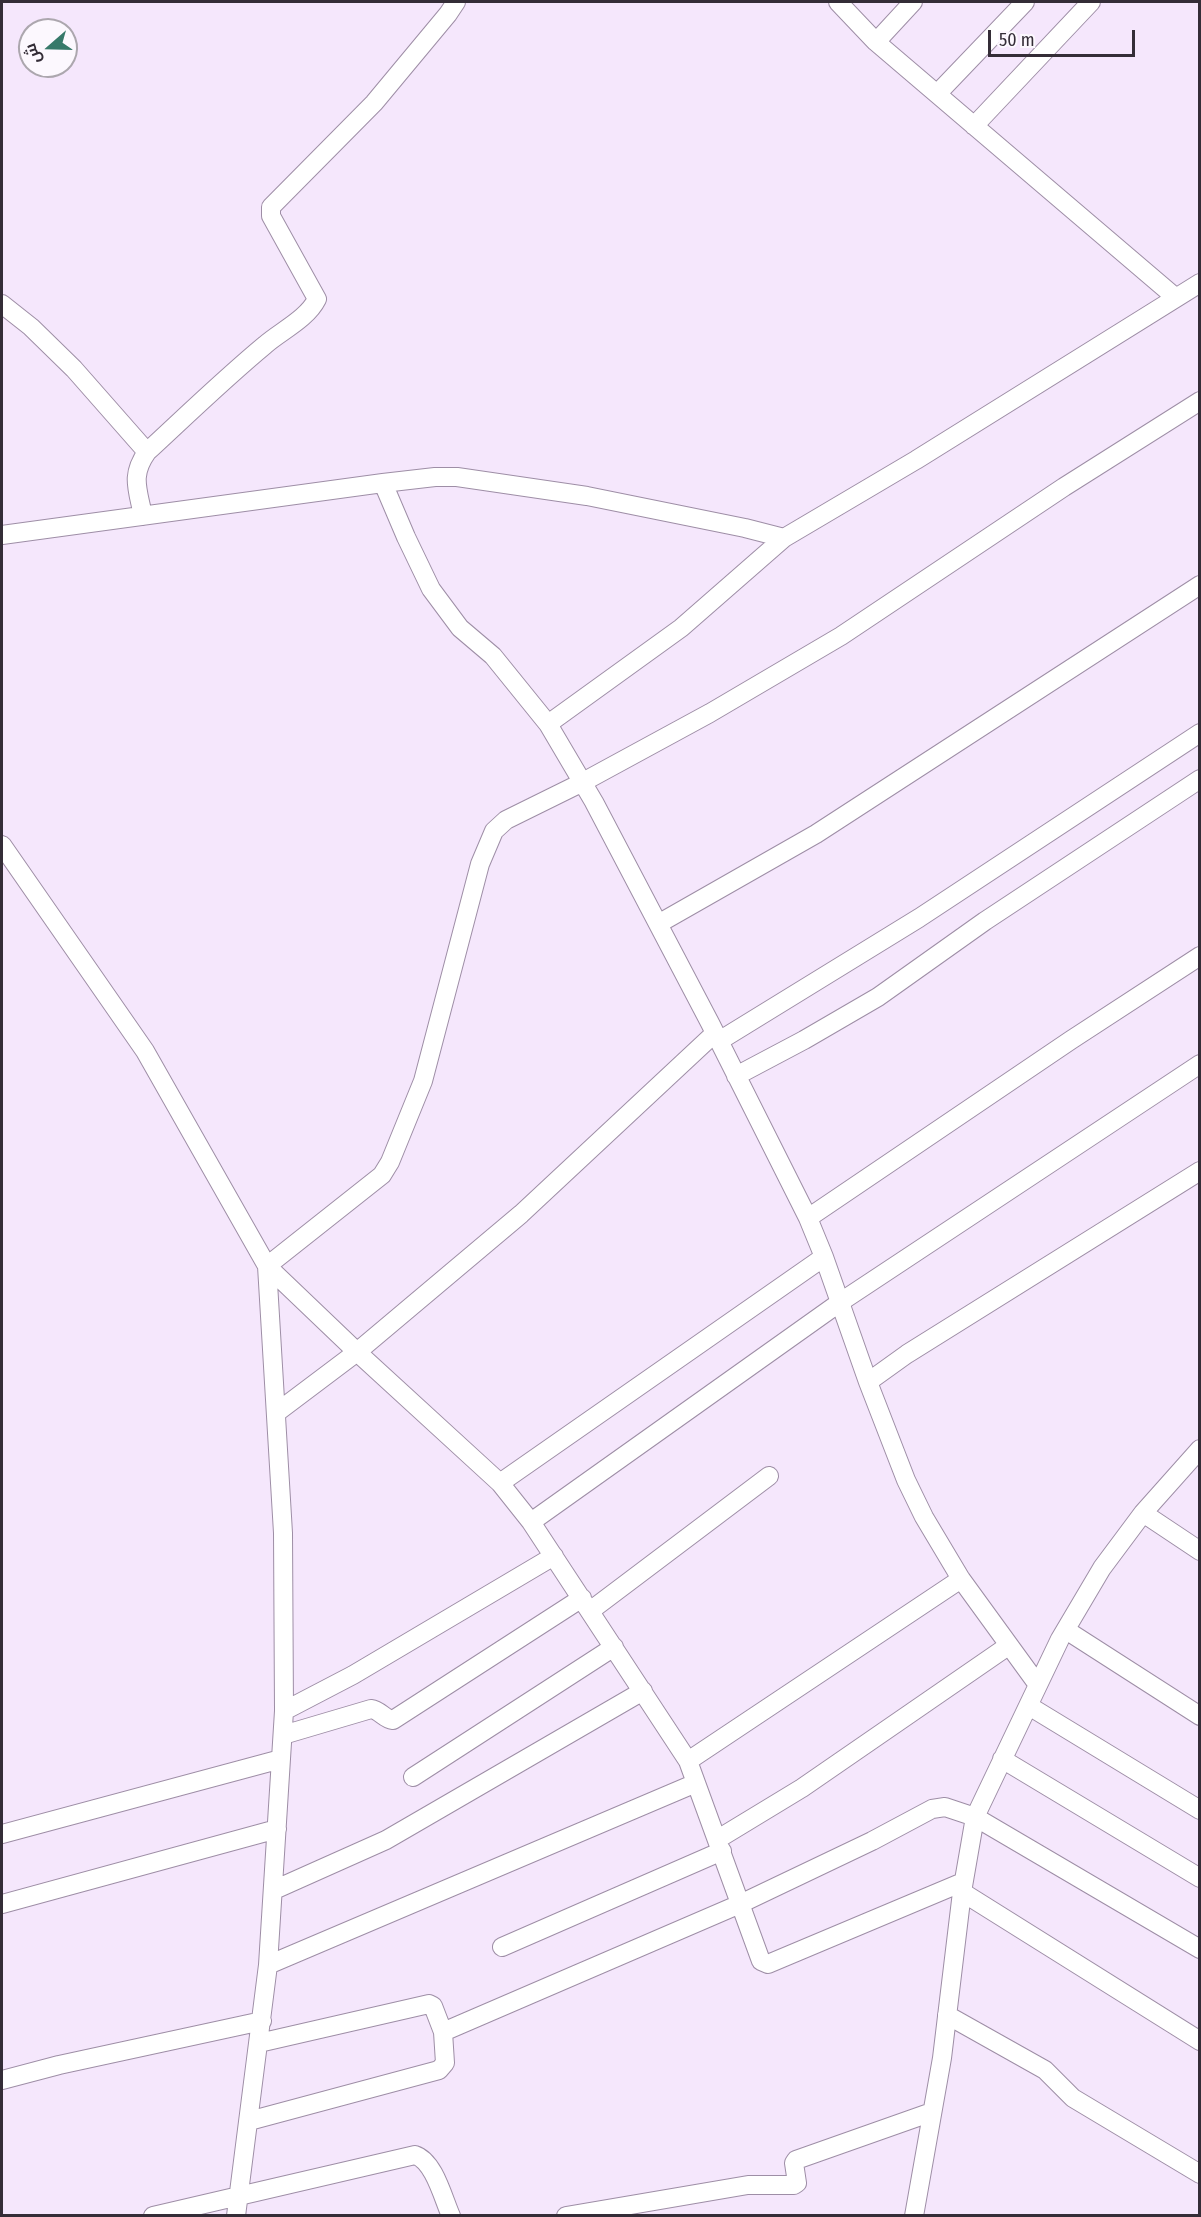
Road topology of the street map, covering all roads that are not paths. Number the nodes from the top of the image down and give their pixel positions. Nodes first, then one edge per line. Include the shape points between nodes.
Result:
1 (456, 2) edge
2 (838, 2) edge
3 (913, 2) edge
4 (1025, 2) edge
5 (1091, 2) edge
6 (876, 42) junction
7 (937, 94) junction
8 (974, 126) junction
9 (1200, 283) edge
10 (1174, 297) junction
11 (2, 304) edge
12 (1200, 401) edge
13 (147, 452) junction
14 (383, 483) junction
15 (142, 516) junction
16 (2, 535) edge
17 (784, 538) junction
18 (1200, 585) edge
19 (548, 724) junction
20 (1200, 733) edge
21 (1200, 779) edge
22 (583, 782) junction
23 (2, 845) edge
24 (658, 924) junction
25 (1200, 956) edge
26 (717, 1037) junction
27 (1200, 1064) edge
28 (736, 1076) junction
29 (1200, 1171) edge
30 (808, 1218) junction
31 (824, 1257) junction
32 (267, 1266) junction
33 (839, 1303) junction
34 (357, 1352) junction
35 (868, 1382) junction
36 (276, 1413) junction
37 (1200, 1449) edge
38 (769, 1476) dead end
39 (500, 1483) junction
40 (1143, 1513) junction
41 (531, 1522) junction
42 (1200, 1551) edge
43 (554, 1556) junction
44 (962, 1579) junction
45 (586, 1605) junction
46 (1066, 1630) junction
47 (1008, 1646) junction
48 (614, 1647) junction
49 (1038, 1685) junction
50 (643, 1692) junction
51 (1029, 1706) junction
52 (284, 1711) junction
53 (1200, 1716) edge
54 (283, 1735) junction
55 (1002, 1758) junction
56 (281, 1759) junction
57 (688, 1761) junction
58 (413, 1777) dead end
59 (696, 1783) junction
60 (1200, 1810) edge
61 (975, 1817) junction
62 (278, 1828) junction
63 (2, 1834) edge
64 (720, 1845) junction
65 (1200, 1878) edge
66 (962, 1887) junction
67 (274, 1890) junction
68 (2, 1904) edge
69 (740, 1904) junction
70 (502, 1947) dead end
71 (1200, 1949) edge
72 (268, 1965) junction
73 (947, 2015) junction
74 (262, 2021) junction
75 (443, 2032) junction
76 (1200, 2041) edge
77 (259, 2043) junction
78 (2, 2080) edge
79 (932, 2112) junction
80 (249, 2121) junction
81 (1200, 2174) edge
82 (238, 2195) junction
83 (153, 2216) edge
84 (236, 2216) edge
85 (451, 2216) edge
86 (566, 2216) edge
87 (914, 2216) edge

1 - 13 street via 374,103 271,207 271,216 314,291 317,300 312,308 233,372
2 - 6 street
3 - 6 street
4 - 7 street
5 - 8 street
6 - 7 street
7 - 8 street
8 - 10 street
9 - 10 street
10 - 17 street via 926,454
11 - 13 street via 74,369
12 - 22 street via 841,636
13 - 15 street via 136,472
14 - 15 street
14 - 17 street via 457,477 587,496
14 - 19 street via 443,607 460,628 493,656
15 - 16 street
17 - 19 street via 681,628
18 - 24 street via 816,834
19 - 22 street
20 - 26 street via 919,918
21 - 28 street via 878,997
22 - 24 street
22 - 32 street via 506,820 494,831 480,864 423,1081 390,1162 382,1175
23 - 32 street via 145,1051
24 - 26 street
25 - 30 street
26 - 28 street
26 - 34 street via 521,1214
27 - 33 street
28 - 30 street
29 - 35 street
30 - 31 street
31 - 33 street
31 - 39 street
32 - 34 street
32 - 36 street
33 - 35 street
33 - 41 street
34 - 36 street
34 - 39 street
35 - 44 street via 911,1490
36 - 52 street via 283,1533
37 - 40 street
38 - 45 street
39 - 41 street
40 - 42 street
40 - 46 street via 1102,1568
41 - 43 street
43 - 45 street
43 - 52 street via 353,1675
44 - 47 street
44 - 57 street
45 - 48 street
45 - 54 street via 393,1720 371,1709
46 - 49 street
46 - 53 street
47 - 49 street
47 - 64 street
48 - 50 street
48 - 58 street
49 - 51 street
50 - 57 street
50 - 67 street via 386,1840
51 - 55 street
51 - 60 street
52 - 54 street
54 - 56 street
55 - 61 street
55 - 65 street
56 - 62 street
56 - 63 street
57 - 59 street
59 - 64 street
59 - 72 street
61 - 66 street
61 - 69 street via 945,1807 932,1809
61 - 71 street
62 - 67 street
62 - 68 street
64 - 69 street
64 - 70 street
66 - 69 street via 768,1965 758,1957
66 - 73 street
66 - 76 street
67 - 72 street
69 - 75 street
72 - 74 street
73 - 79 street
73 - 81 street via 1045,2070 1073,2098
74 - 77 street
74 - 78 street
75 - 77 street via 429,2004
75 - 80 street via 445,2063 439,2070
77 - 80 street
79 - 86 street via 796,2160 794,2185 748,2185
79 - 87 street
80 - 82 street
82 - 83 street
82 - 84 street
82 - 85 street via 415,2155 431,2168

